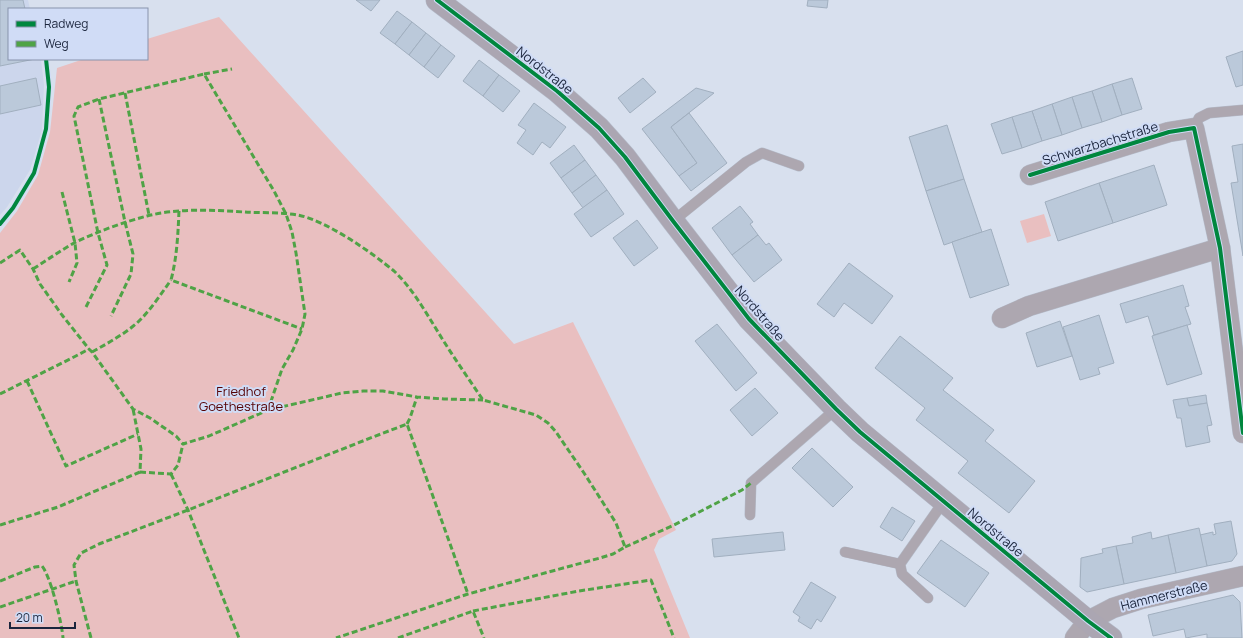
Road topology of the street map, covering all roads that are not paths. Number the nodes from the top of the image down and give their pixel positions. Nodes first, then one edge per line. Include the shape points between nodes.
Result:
1 (437, 0) edge
2 (1243, 110) edge
3 (1194, 128) junction
4 (799, 166) dead end
5 (1030, 175) dead end
6 (673, 221) junction
7 (1220, 248) junction
8 (1002, 318) dead end
9 (836, 409) junction
10 (1242, 424) edge
11 (944, 501) junction
12 (750, 515) dead end
13 (845, 552) dead end
14 (900, 564) junction
15 (1243, 576) edge
16 (928, 598) dead end
17 (1088, 621) junction
18 (1075, 638) edge
19 (1111, 638) edge

1 - 6 main road, Nordstraße via 557,91 599,128 626,157
2 - 3 lane via 1209,113 1199,118
3 - 5 street, Schwarzbachstraße via 1169,132
3 - 7 street
4 - 6 lane via 762,153 746,162
6 - 9 main road, Nordstraße via 749,319
7 - 8 street via 1029,306
7 - 10 street
9 - 11 main road, Nordstraße
9 - 12 lane via 751,483
11 - 14 lane
11 - 17 main road, Nordstraße
13 - 14 lane
14 - 16 lane via 902,574
15 - 17 street, Hammerstraße via 1141,599 1113,608
17 - 18 street
17 - 19 main road

